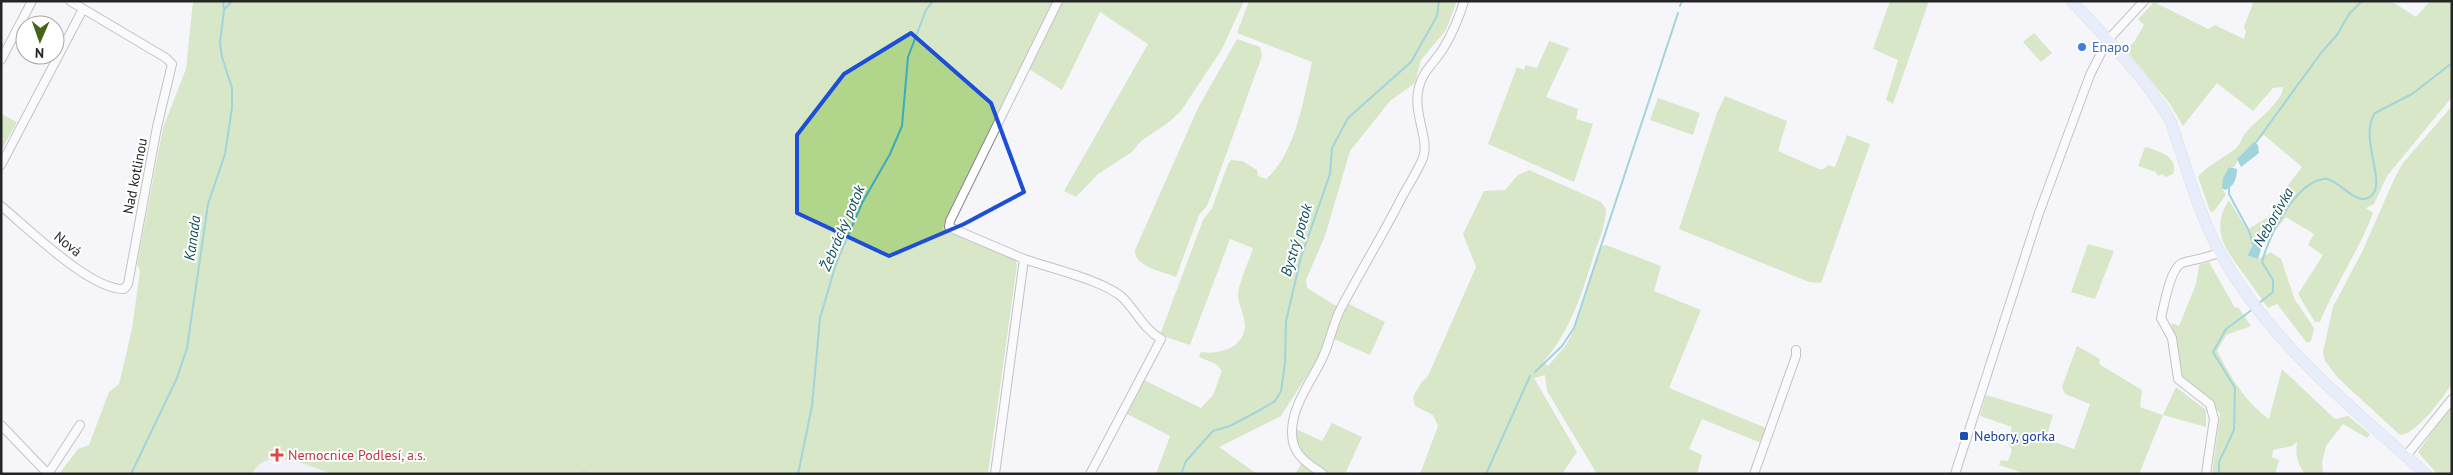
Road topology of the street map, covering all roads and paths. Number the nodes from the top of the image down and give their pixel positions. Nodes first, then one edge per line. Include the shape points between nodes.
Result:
1 (32, 1) edge
2 (70, 1) edge
3 (1058, 1) edge
4 (1464, 1) edge
5 (2072, 1) edge
6 (2144, 1) edge
7 (83, 9) junction
8 (2107, 41) junction
9 (1, 60) edge
10 (1, 165) edge
11 (1, 206) edge
12 (2220, 252) junction
13 (1024, 260) junction
14 (124, 289) joint
15 (1796, 350) dead end
16 (2452, 399) edge
17 (1, 425) edge
18 (80, 425) dead end
19 (2406, 456) junction
20 (48, 474) edge
21 (994, 474) edge
22 (1090, 474) edge
23 (1323, 474) edge
24 (1754, 474) edge
25 (1955, 474) edge
26 (2206, 474) edge
27 (2426, 474) edge

1 - 9 street
2 - 7 street
3 - 13 street via 949,227
4 - 23 street via 1453,31 1442,51 1424,72 1419,86 1416,108 1424,140 1423,156 1340,309 1330,342 1306,386 1294,422 1295,449
5 - 8 main road
6 - 8 street
7 - 10 street
7 - 14 street, Nad kotlinou via 166,58 173,69 157,127 128,284
8 - 12 main road via 2150,90 2171,122 2201,211
8 - 25 street via 2090,75 2039,213
11 - 14 street, Nová via 95,281
12 - 19 main road via 2269,322 2324,382
12 - 26 street via 2182,263 2174,270 2161,318 2172,338 2178,379 2210,404 2214,419
13 - 21 street
13 - 22 street via 1104,286 1124,299 1146,328 1161,339
15 - 24 street
16 - 19 street
17 - 20 street
18 - 20 street
19 - 27 main road

